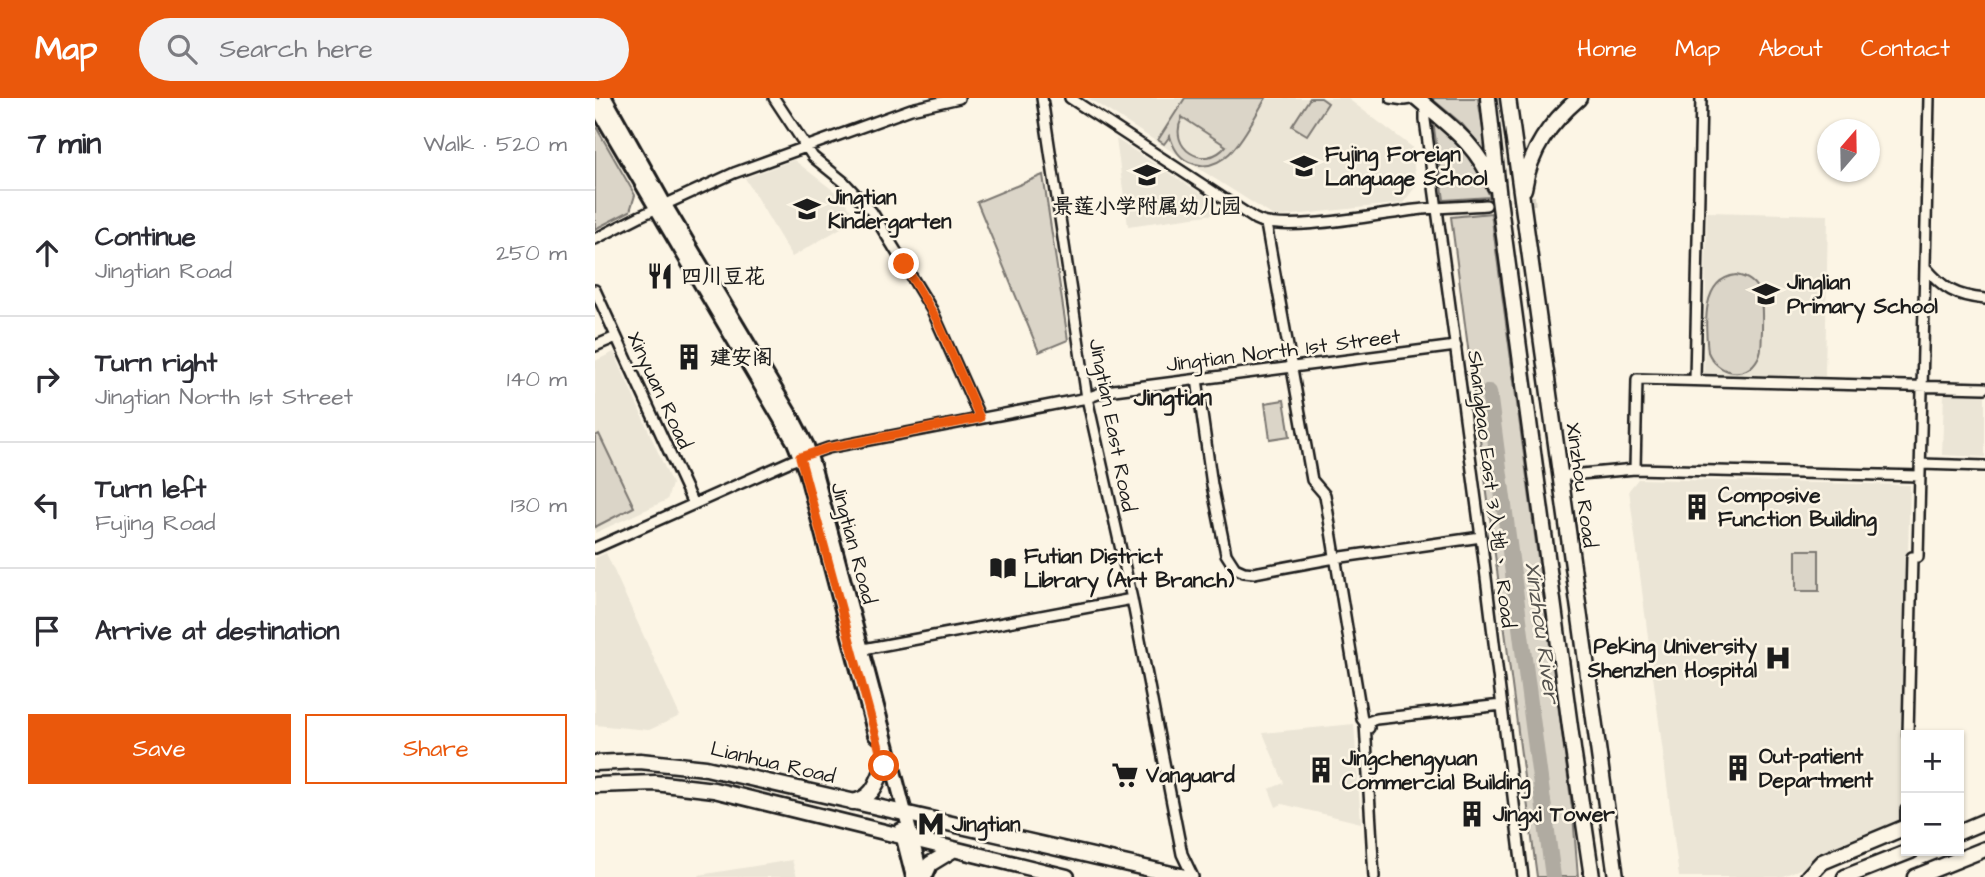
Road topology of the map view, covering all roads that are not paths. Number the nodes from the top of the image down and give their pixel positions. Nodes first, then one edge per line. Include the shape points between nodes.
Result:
1 (605, 98) edge
2 (773, 98) edge
3 (959, 98) edge
4 (1042, 98) edge
5 (1070, 98) edge
6 (1391, 98) edge
7 (1488, 98) edge
8 (1509, 98) edge
9 (1579, 98) edge
10 (1701, 98) edge
11 (1929, 98) edge
12 (1420, 100) edge
13 (595, 104) edge
14 (806, 147) junction
15 (1492, 202) junction
16 (661, 207) junction
17 (1523, 207) junction
18 (1437, 209) junction
19 (1266, 224) junction
20 (595, 241) edge
21 (1925, 267) junction
22 (595, 290) edge
23 (1985, 299) edge
24 (615, 337) junction
25 (595, 346) edge
26 (1456, 346) junction
27 (1291, 367) junction
28 (1197, 379) junction
29 (1695, 380) junction
30 (1923, 386) junction
31 (1985, 388) edge
32 (1087, 398) junction
33 (980, 418) junction
34 (805, 455) junction
35 (1921, 464) junction
36 (1985, 466) edge
37 (1635, 468) junction
38 (1559, 476) junction
39 (1920, 476) junction
40 (693, 504) junction
41 (1481, 537) junction
42 (595, 548) edge
43 (1335, 558) junction
44 (1132, 599) junction
45 (857, 650) junction
46 (1503, 708) junction
47 (1367, 725) junction
48 (1908, 730) edge
49 (595, 763) edge
50 (884, 766) junction
51 (595, 785) edge
52 (850, 802) junction
53 (900, 814) junction
54 (1985, 821) edge
55 (1901, 829) edge
56 (1964, 830) edge
57 (908, 839) junction
58 (1985, 849) edge
59 (953, 850) junction
60 (1901, 855) edge
61 (913, 877) edge
62 (923, 877) edge
63 (1066, 877) edge
64 (1185, 877) edge
65 (1193, 877) edge
66 (1374, 877) edge
67 (1379, 877) edge
68 (1523, 877) edge
69 (1593, 877) edge
70 (1615, 877) edge
71 (1808, 877) edge
72 (1845, 877) edge
73 (1915, 877) edge

1 - 16 main road, Jingtian Road
2 - 14 street
3 - 14 street via 911,109
4 - 32 street, Jingtian East Road
5 - 19 street
6 - 12 street
7 - 15 main road, Xinzhou Road
8 - 17 main road, Xinzhou Road
9 - 17 main road via 1558,116 1536,149
10 - 29 street
11 - 21 street
12 - 15 main road via 1472,147 1485,167
12 - 18 street, Shangbao East 3入地、 Road
13 - 16 main road, Jingtian Road
14 - 16 street via 734,173
14 - 33 street via 872,212 926,299
15 - 18 street
15 - 69 main road, Xinzhou Road
16 - 20 street
16 - 34 main road, Jingtian Road via 793,419
17 - 38 main road, Xinzhou Road
18 - 19 street
18 - 26 street, Shangbao East 3入地、 Road
19 - 27 street
21 - 23 street via 1951,292
21 - 30 street
22 - 24 street, Xinyuan Road
24 - 25 street
24 - 40 street, Xinyuan Road
26 - 27 street, Jingtian North 1st Street
26 - 41 street, Shangbao East 3入地、 Road
27 - 28 street, Jingtian North 1st Street
27 - 43 street via 1312,480 1325,495
28 - 32 street, Jingtian North 1st Street via 1106,391
28 - 43 street via 1212,485 1231,564 1254,573
29 - 30 street
29 - 37 street via 1637,379
30 - 31 street
30 - 35 street
32 - 33 street, Jingtian North 1st Street
32 - 44 street, Jingtian East Road
33 - 34 street, Jingtian North 1st Street
34 - 40 street, Jingtian North 1st Street
34 - 45 main road, Jingtian Road
35 - 36 street
35 - 39 street
37 - 38 street
37 - 39 street
38 - 70 main road, Xinzhou Road
39 - 48 street via 1919,557 1912,557
40 - 42 street, Jingtian North 1st Street
41 - 43 street
41 - 46 street, Shangbao East 3入地、 Road
43 - 47 street via 1362,719
44 - 45 street
44 - 65 street, Jingtian East Road via 1179,844
45 - 50 main road, Jingtian Road
45 - 53 main road, Jingtian Road
46 - 47 street via 1376,719
46 - 68 street, Shangbao East 3入地、 Road
47 - 66 street
47 - 67 street
49 - 52 main road, Lianhua Road via 690,766
50 - 52 main road via 873,791
50 - 53 main road, Jingtian Road
51 - 57 main road, Lianhua Road via 701,787
52 - 53 main road, Lianhua Road
53 - 57 main road, Jingtian Road
53 - 64 main road, Lianhua Road
54 - 56 main road
55 - 71 main road via 1822,862
57 - 59 main road, Lianhua Road
57 - 61 main road, Jingtian Road
57 - 62 main road, Jingtian Road
58 - 73 main road
59 - 62 main road via 929,864
59 - 63 main road, Lianhua Road
60 - 72 main road

